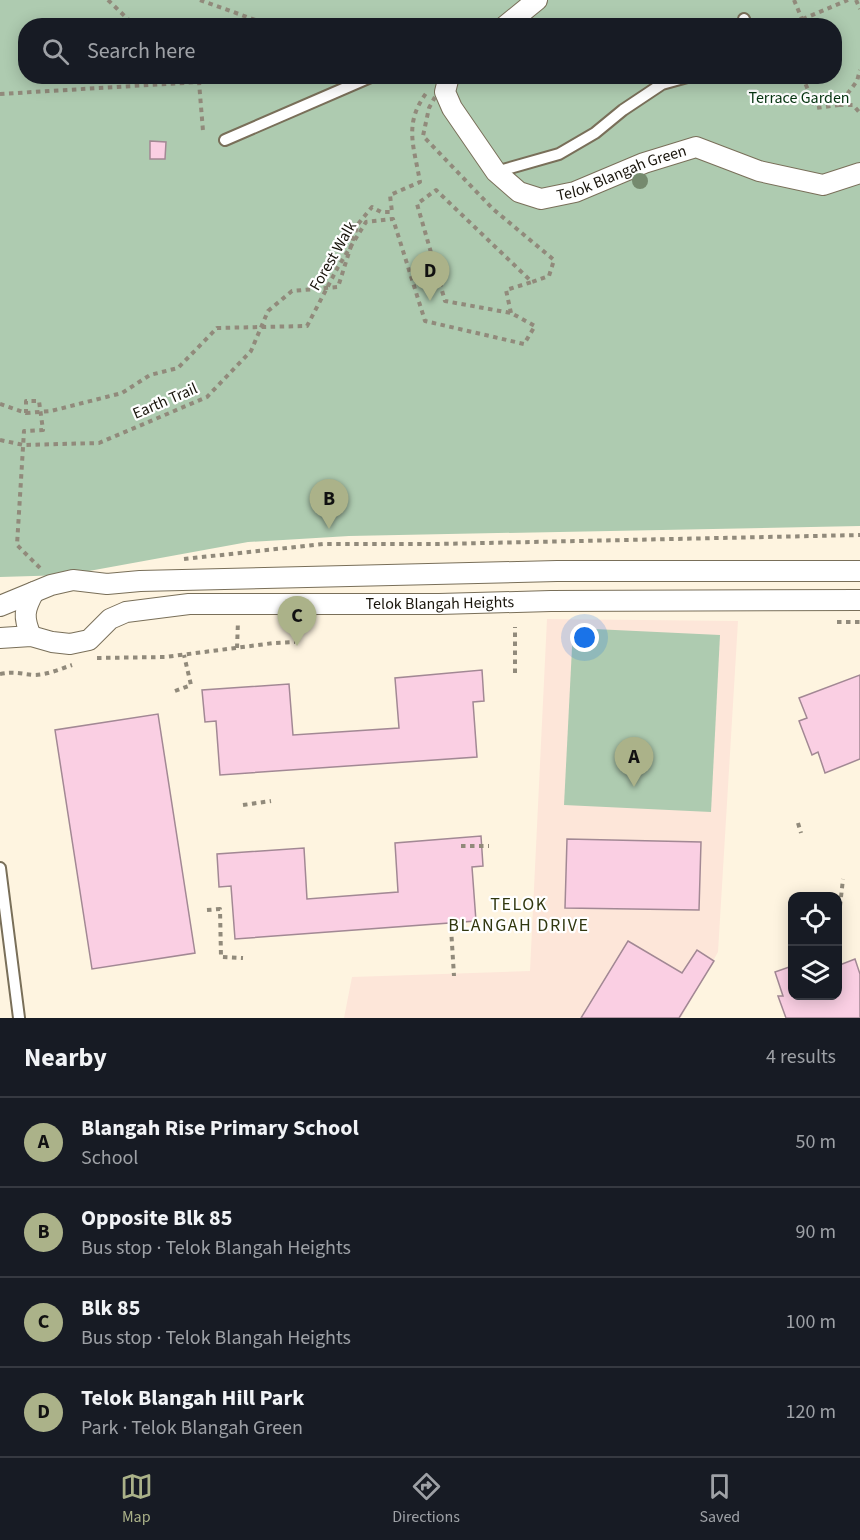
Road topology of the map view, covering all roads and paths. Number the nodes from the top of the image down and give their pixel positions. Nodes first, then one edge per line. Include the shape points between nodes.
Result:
1 (108, 0) edge
2 (200, 0) edge
3 (537, 0) edge
4 (794, 0) edge
5 (848, 0) edge
6 (856, 0) edge
7 (860, 9) edge
8 (127, 18) edge
9 (250, 18) edge
10 (515, 18) edge
11 (802, 18) edge
12 (808, 18) edge
13 (860, 70) edge
14 (163, 84) edge
15 (199, 84) edge
16 (354, 84) edge
17 (447, 84) edge
18 (662, 84) edge
19 (806, 84) edge
20 (429, 90) dead end
21 (0, 94) edge
22 (435, 98) dead end
23 (839, 105) junction
24 (860, 113) edge
25 (203, 131) dead end
26 (225, 140) dead end
27 (496, 172) junction
28 (860, 173) edge
29 (532, 282) junction
30 (511, 313) junction
31 (0, 404) edge
32 (26, 413) junction
33 (0, 440) edge
34 (24, 445) junction
35 (860, 535) edge
36 (174, 560) dead end
37 (37, 565) dead end
38 (860, 571) edge
39 (45, 572) dead end
40 (37, 573) dead end
41 (34, 592) junction
42 (860, 600) edge
43 (0, 606) edge
44 (515, 627) dead end
45 (31, 636) junction
46 (0, 638) edge
47 (295, 642) dead end
48 (184, 655) junction
49 (89, 660) dead end
50 (81, 662) dead end
51 (515, 673) dead end
52 (0, 674) edge
53 (175, 691) dead end
54 (272, 801) dead end
55 (243, 804) dead end
56 (798, 823) dead end
57 (801, 833) dead end
58 (461, 846) dead end
59 (489, 846) dead end
60 (0, 868) edge
61 (843, 879) dead end
62 (842, 892) edge
63 (207, 910) dead end
64 (451, 928) dead end
65 (243, 958) dead end
66 (454, 976) dead end
67 (19, 1018) edge

1 - 8 path
2 - 9 path
3 - 10 street
4 - 11 path
5 - 12 path
6 - 7 path
13 - 23 path via 857,81
14 - 21 path
15 - 25 path
16 - 26 lane
17 - 27 street, Telok Blangah Green via 445,92 452,108
18 - 27 lane via 559,154
19 - 23 path via 816,108
20 - 34 path, Earth Trail via 417,105 410,129 420,182 390,195 392,212 372,207 358,224 338,287 292,291 268,311 251,351 207,396 99,443
22 - 29 path, bridge via 423,136 494,209 554,260 549,276
23 - 24 path via 853,105
27 - 28 street, Telok Blangah Green via 519,192 541,199 575,192 644,163 696,147 759,171 824,185
29 - 30 path via 506,290
29 - 30 path, Forest Walk, bridge via 436,190 417,204 445,301
30 - 32 path, Forest Walk, bridge via 536,326 524,344 425,321 393,219 366,222 308,326 217,328 178,369 150,375 122,393 51,411
31 - 32 path, Forest Walk
32 - 34 path via 26,401 39,401 43,430 24,430
33 - 34 path, Earth Trail
34 - 37 path via 17,545
35 - 36 path via 323,544
38 - 41 street, Telok Blangah Heights via 557,571 107,584 73,580
39 - 40 path
41 - 43 street, Telok Blangah Heights
41 - 45 street via 25,608 25,623
42 - 45 street, Telok Blangah Heights via 189,604 126,612 110,620 89,640 70,644
44 - 51 path
45 - 46 street, Telok Blangah Heights
47 - 48 path
48 - 49 path
48 - 53 path via 191,685
50 - 52 path via 36,675 14,671
54 - 55 path
56 - 57 path
58 - 59 path
60 - 67 lane
61 - 62 path
63 - 65 path via 220,909 221,957
64 - 66 path

